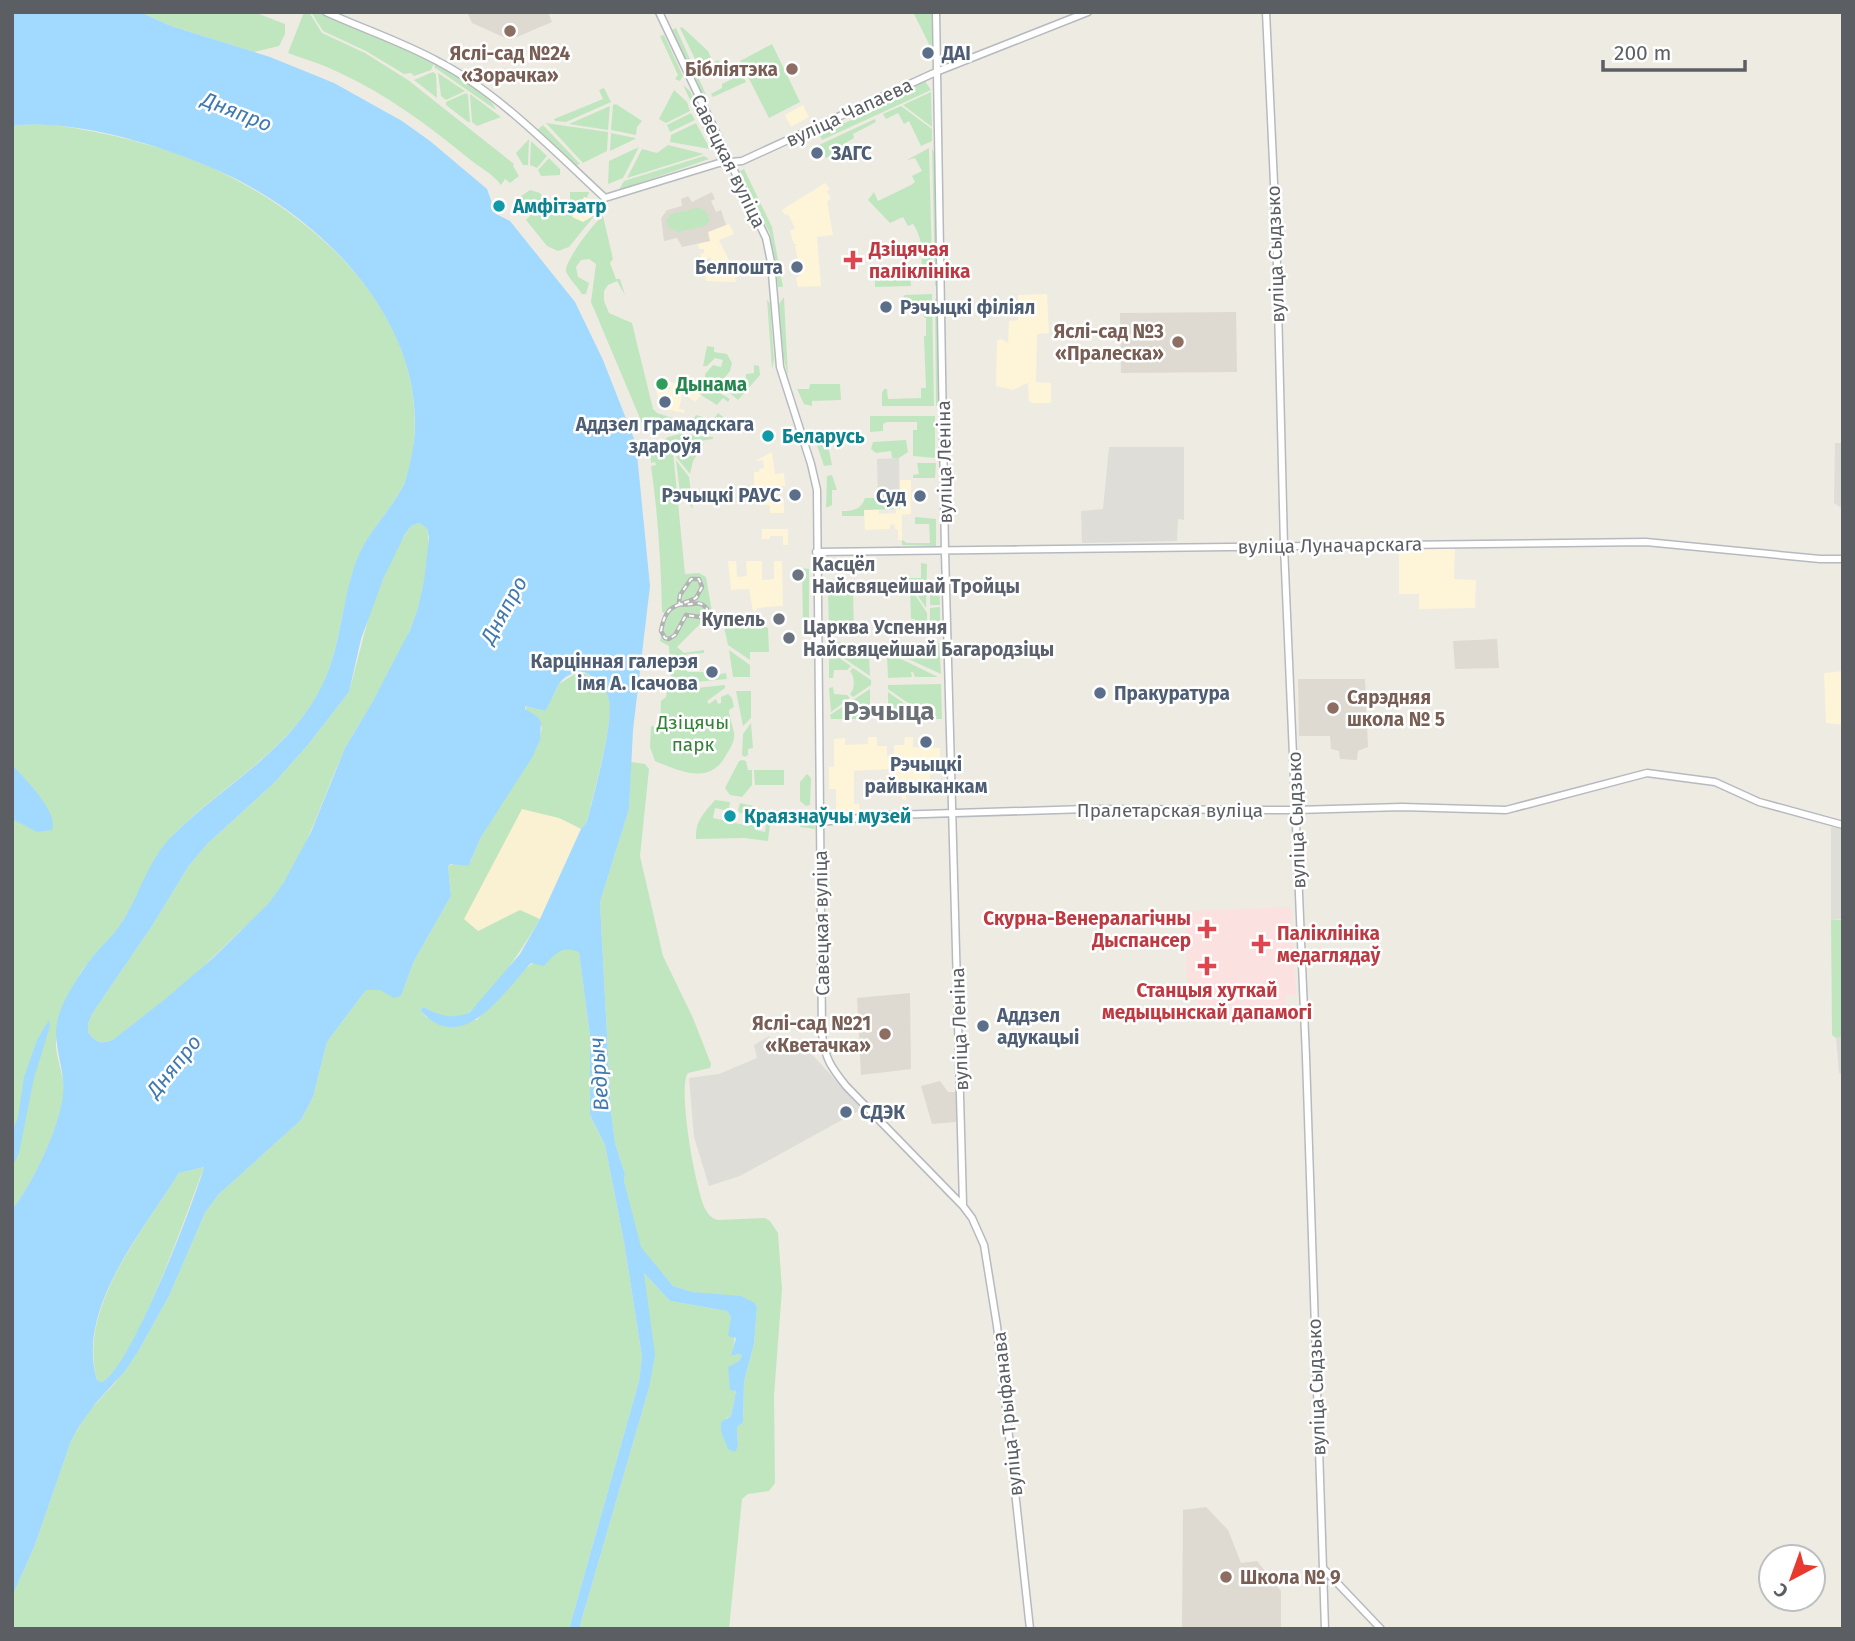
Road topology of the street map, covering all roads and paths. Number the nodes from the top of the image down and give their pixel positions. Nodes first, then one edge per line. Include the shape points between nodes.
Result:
1 (326, 12) edge
2 (659, 12) edge
3 (936, 12) edge
4 (1088, 12) edge
5 (1266, 12) edge
6 (936, 72) junction
7 (730, 162) junction
8 (1284, 546) junction
9 (816, 552) junction
10 (946, 552) junction
11 (1843, 559) edge
12 (1296, 810) junction
13 (953, 814) junction
14 (820, 822) junction
15 (1843, 825) edge
16 (829, 1065) joint
17 (963, 1206) junction
18 (1323, 1569) junction
19 (1030, 1629) edge
20 (1325, 1629) edge
21 (1381, 1629) edge

1 - 7 street, вуліца Чапаева via 451,69 530,130 605,198
2 - 7 street, Савецкая вуліца
3 - 6 street, вуліца Леніна
4 - 6 street, вуліца Чапаева
5 - 8 street, вуліца Сыдзько
6 - 7 street, вуліца Чапаева via 743,161
6 - 10 street, вуліца Леніна
7 - 9 street, Савецкая вуліца via 766,238 780,367 815,479
8 - 10 street, вуліца Луначарскага
8 - 11 street, вуліца Луначарскага via 1646,542
8 - 12 street, вуліца Сыдзько
9 - 10 street, вуліца Луначарскага
9 - 14 street, Савецкая вуліца
10 - 13 street, вуліца Леніна
12 - 13 street, Пралетарская вуліца
12 - 15 street, Пралетарская вуліца via 1506,810 1647,773 1715,782 1759,802
12 - 18 street, вуліца Сыдзько
13 - 14 street, Пралетарская вуліца
13 - 17 street, вуліца Леніна
14 - 16 street, Савецкая вуліца via 822,1034
16 - 17 street, вуліца Трыфанава
17 - 19 street, вуліца Трыфанава via 982,1237 990,1273
18 - 20 street, вуліца Сыдзько
18 - 21 street

